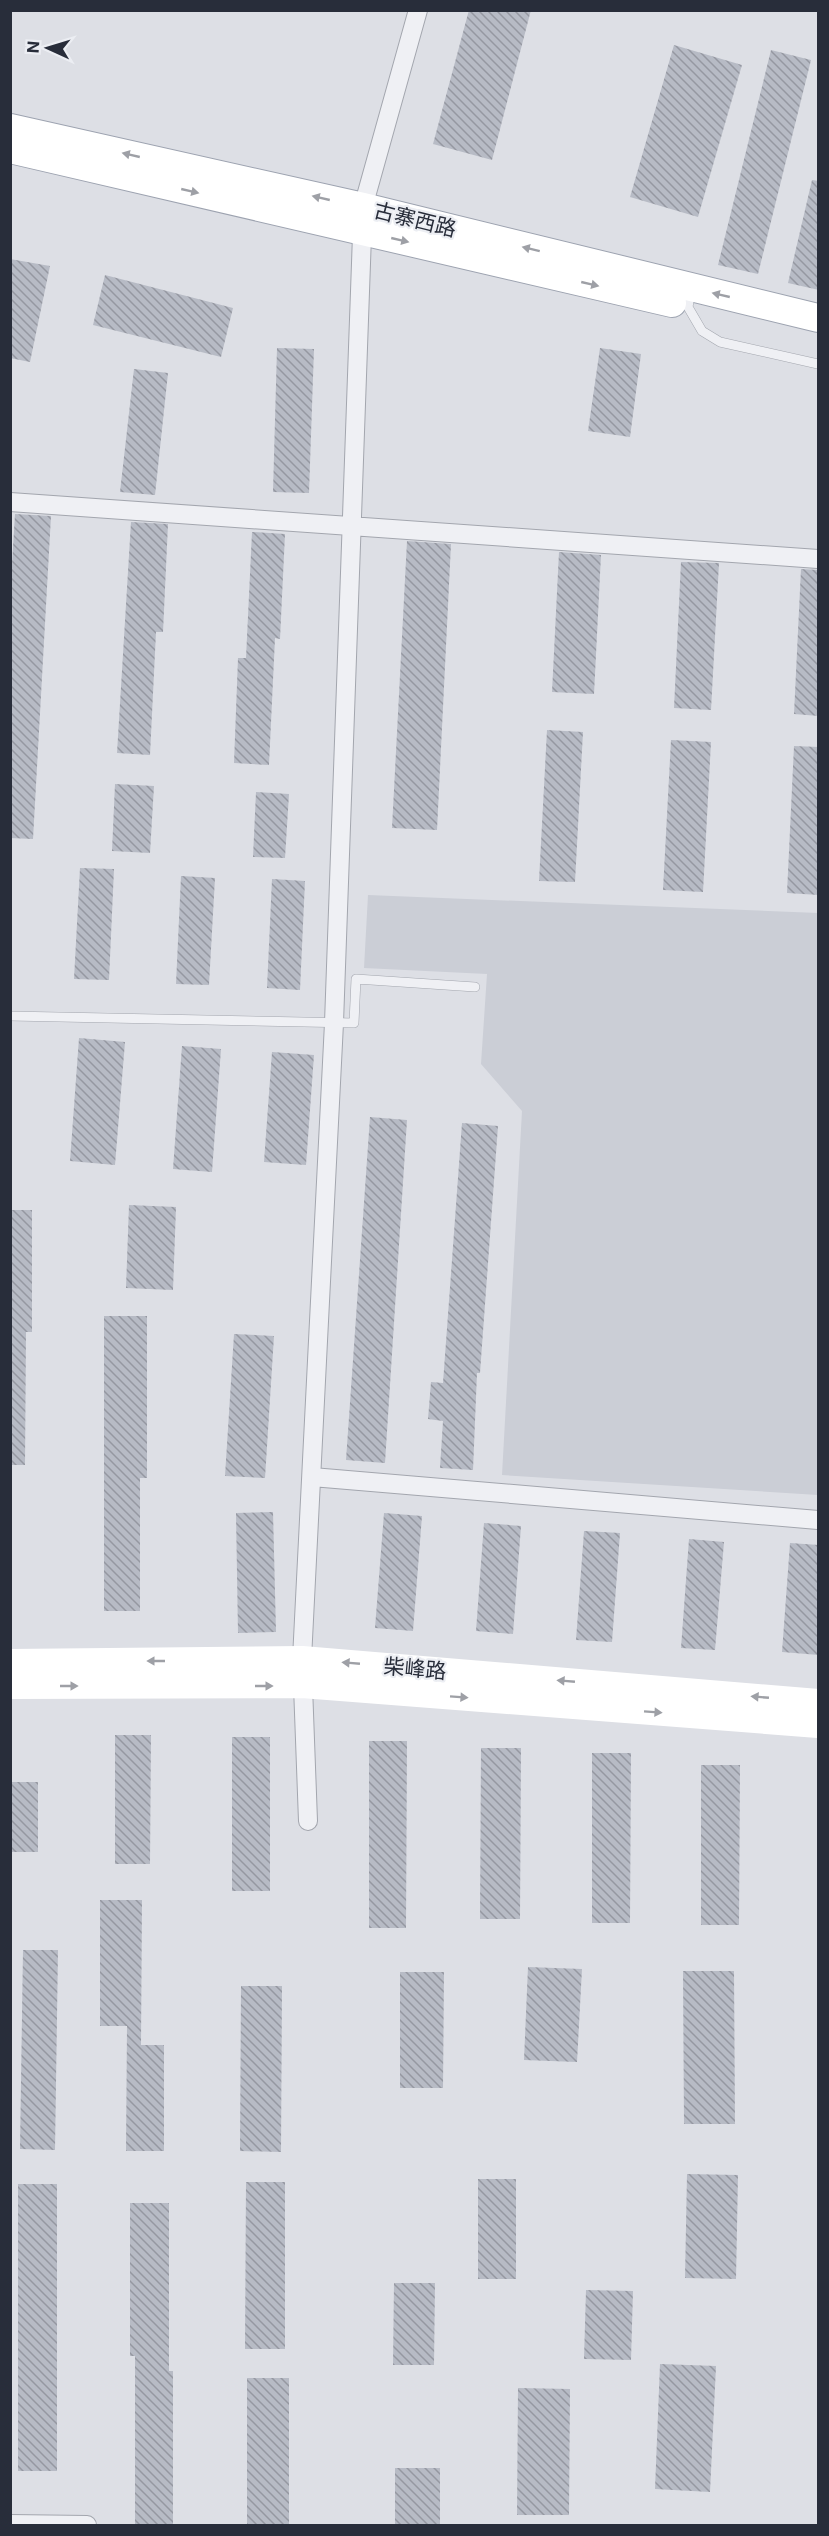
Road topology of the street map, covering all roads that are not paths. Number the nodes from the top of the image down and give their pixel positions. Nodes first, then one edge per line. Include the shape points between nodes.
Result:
1 (418, 10) edge
2 (10, 128) edge
3 (10, 149) edge
4 (363, 219) junction
5 (690, 297) junction
6 (819, 318) edge
7 (819, 336) edge
8 (819, 364) edge
9 (10, 502) edge
10 (351, 526) junction
11 (819, 559) edge
12 (475, 987) dead end
13 (10, 1016) edge
14 (334, 1023) junction
15 (312, 1477) junction
16 (819, 1520) edge
17 (302, 1659) junction
18 (10, 1662) edge
19 (302, 1685) junction
20 (10, 1686) edge
21 (819, 1702) edge
22 (819, 1725) edge
23 (308, 1821) dead end
24 (10, 2524) edge
25 (87, 2525) edge

1 - 4 street
4 -> 2 main road, 古寨西路
3 -> 4 main road, 古寨西路
4 - 5 main road, 古寨西路
4 - 10 street
6 -> 5 main road, 古寨西路
5 - 7 main road, 古寨西路
5 - 8 lane via 702,330 720,342
9 - 10 street
10 - 11 street
10 - 14 street
12 - 14 lane via 356,979 354,1023
13 - 14 lane
14 - 15 street
15 - 16 street
15 - 17 street
17 -> 18 street, 柴峰路
17 - 19 street
21 -> 17 street, 柴峰路
20 -> 19 street, 柴峰路
19 -> 22 street, 柴峰路
19 - 23 street
24 - 25 street

